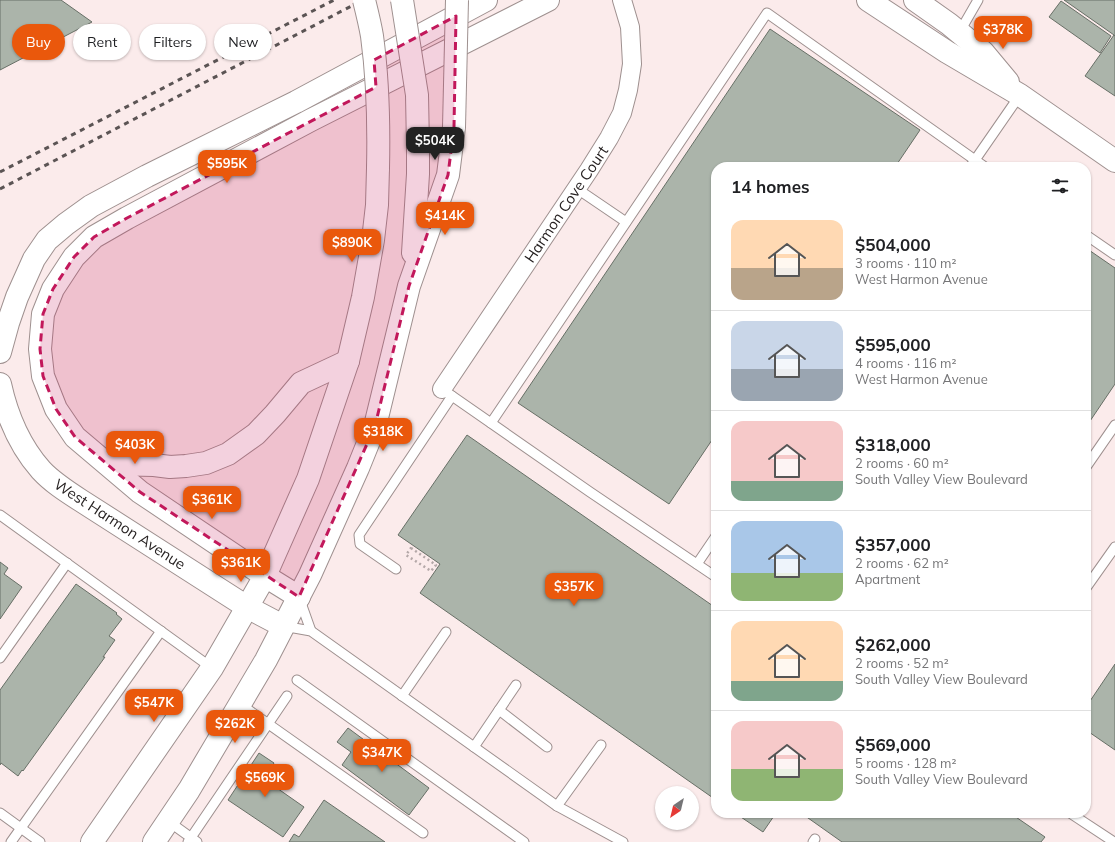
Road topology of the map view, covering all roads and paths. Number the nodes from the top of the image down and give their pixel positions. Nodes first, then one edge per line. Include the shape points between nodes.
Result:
1 (364, 0) edge
2 (402, 0) edge
3 (457, 0) edge
4 (486, 0) edge
5 (548, 0) edge
6 (622, 0) edge
7 (868, 0) edge
8 (915, 0) edge
9 (978, 0) edge
10 (959, 33) junction
11 (947, 52) junction
12 (1020, 95) junction
13 (1115, 161) edge
14 (969, 162) edge
15 (973, 162) edge
16 (576, 188) junction
17 (626, 222) junction
18 (1091, 238) edge
19 (1115, 255) edge
20 (409, 286) junction
21 (0, 352) edge
22 (348, 361) junction
23 (0, 384) edge
24 (447, 392) junction
25 (491, 423) junction
26 (1115, 425) edge
27 (1091, 460) edge
28 (108, 464) junction
29 (0, 515) edge
30 (711, 543) edge
31 (412, 546) joint
32 (1115, 547) edge
33 (67, 563) junction
34 (697, 564) junction
35 (396, 569) dead end
36 (711, 574) edge
37 (265, 576) junction
38 (1091, 581) edge
39 (299, 597) junction
40 (247, 607) junction
41 (283, 626) junction
42 (161, 631) junction
43 (310, 631) junction
44 (446, 632) dead end
45 (0, 658) edge
46 (212, 668) junction
47 (297, 680) dead end
48 (516, 685) dead end
49 (287, 696) dead end
50 (402, 696) junction
51 (240, 704) junction
52 (498, 710) junction
53 (268, 724) junction
54 (601, 745) dead end
55 (474, 747) junction
56 (548, 747) dead end
57 (557, 806) junction
58 (0, 814) edge
59 (1078, 818) edge
60 (168, 822) junction
61 (21, 828) junction
62 (423, 833) dead end
63 (192, 841) edge
64 (11, 842) edge
65 (40, 842) edge
66 (92, 842) edge
67 (154, 842) edge
68 (524, 842) edge
69 (623, 842) edge
70 (1114, 842) edge

1 - 22 main road, bridge via 372,35 378,103 377,205 363,298
2 - 20 main road, bridge via 418,95 418,174 414,249
3 - 20 main road, bridge via 454,127 448,175
4 - 21 main road via 296,102 90,206 47,240 34,259 17,297
5 - 28 main road via 311,120 127,218 94,237 74,256 53,289 43,314 40,349 43,376 56,409 75,437
6 - 16 street, Harmon Cove Court via 630,27 632,64 628,90 622,113 609,138
7 - 11 main road
8 - 10 main road
9 - 10 lane
10 - 11 main road
10 - 12 main road via 983,52
11 - 12 main road
12 - 13 main road
12 - 15 lane
14 - 17 lane via 767,13
16 - 17 lane
16 - 24 street, Harmon Cove Court
17 - 25 lane
18 - 19 lane
20 - 39 main road via 375,426 331,530
22 - 28 main road via 301,383 256,434 228,454 206,463 186,466
22 - 37 main road via 308,479
23 - 40 main road, West Harmon Avenue via 14,430 42,471 63,489
24 - 25 lane
24 - 35 lane via 359,535 360,544
25 - 34 lane
26 - 27 lane
28 - 37 main road via 140,492
29 - 33 lane
30 - 34 lane
31 - 31 path via 436,565 431,572 406,554
32 - 38 lane
33 - 42 lane
33 - 45 lane
34 - 36 lane
37 - 39 main road
37 - 40 main road
39 - 41 main road
39 - 43 lane
40 - 41 main road, West Harmon Avenue
40 - 46 main road
41 - 43 lane
41 - 51 main road
42 - 46 lane
42 - 61 lane
43 - 50 lane
44 - 50 lane
46 - 66 main road
47 - 68 lane
48 - 52 lane
49 - 53 lane
50 - 55 lane
51 - 53 lane
51 - 60 main road
52 - 55 lane
52 - 56 lane
53 - 62 lane
53 - 63 lane
54 - 57 lane
55 - 57 lane
57 - 69 lane
58 - 61 lane
59 - 70 lane
60 - 63 lane
60 - 67 main road
61 - 64 lane
61 - 65 lane

